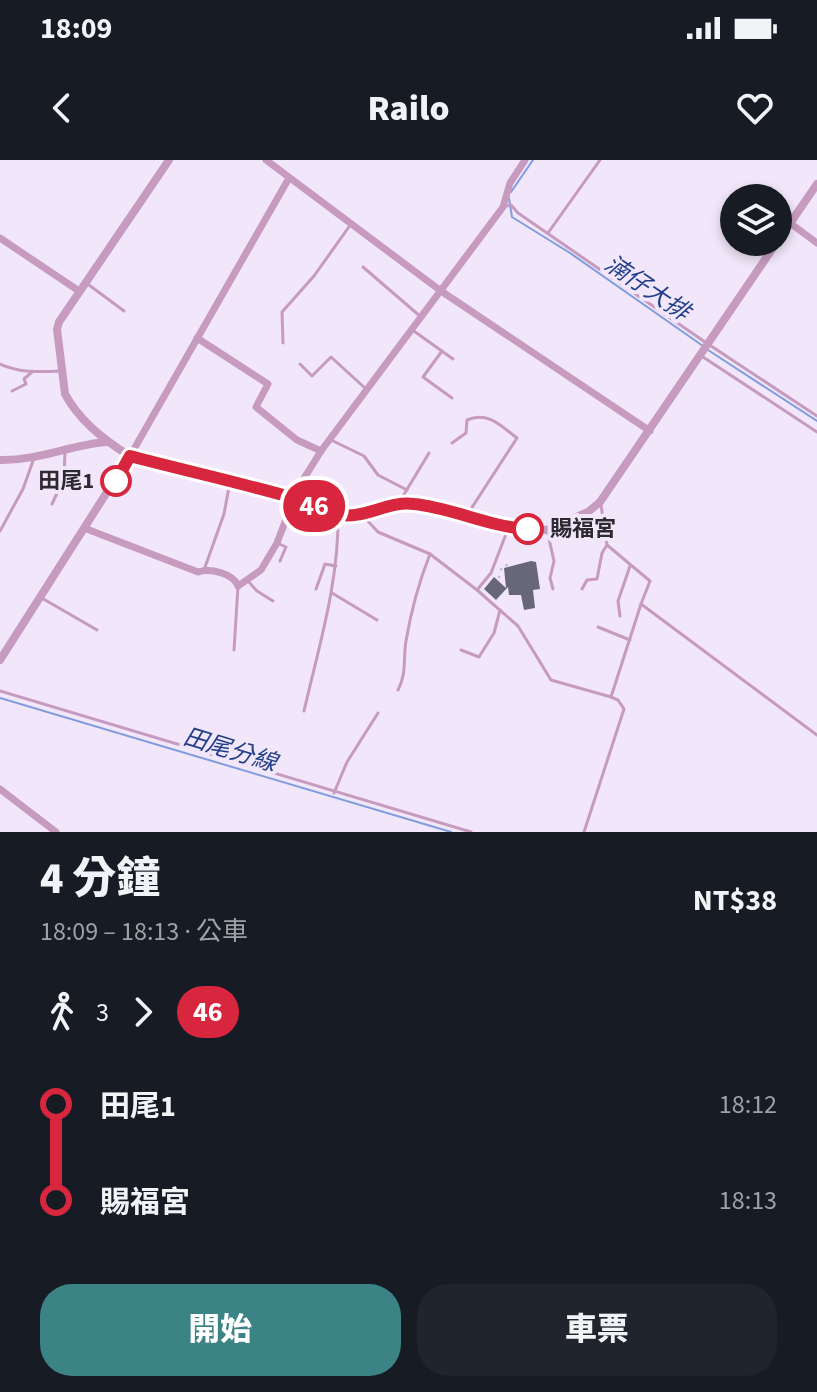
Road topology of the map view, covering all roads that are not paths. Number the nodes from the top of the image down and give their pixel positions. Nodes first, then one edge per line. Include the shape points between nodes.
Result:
1 (169, 160) edge
2 (266, 160) edge
3 (525, 160) edge
4 (600, 160) edge
5 (289, 178) junction
6 (817, 184) edge
7 (507, 206) junction
8 (792, 220) edge
9 (351, 224) junction
10 (792, 224) edge
11 (548, 233) junction
12 (0, 238) edge
13 (817, 243) edge
14 (768, 256) edge
15 (363, 267) dead end
16 (86, 282) junction
17 (79, 291) junction
18 (441, 291) junction
19 (124, 311) dead end
20 (421, 317) junction
21 (411, 329) junction
22 (197, 338) junction
23 (283, 343) dead end
24 (705, 349) junction
25 (442, 351) junction
26 (453, 359) dead end
27 (0, 364) edge
28 (300, 364) dead end
29 (61, 371) junction
30 (32, 372) junction
31 (366, 389) junction
32 (12, 391) dead end
33 (452, 398) dead end
34 (817, 416) edge
35 (650, 431) junction
36 (817, 432) edge
37 (329, 439) junction
38 (106, 442) junction
39 (452, 443) dead end
40 (65, 451) junction
41 (321, 451) junction
42 (429, 453) dead end
43 (130, 456) junction
44 (34, 458) junction
45 (0, 460) edge
46 (230, 482) junction
47 (407, 490) junction
48 (295, 498) junction
49 (600, 502) junction
50 (52, 504) dead end
51 (398, 505) junction
52 (467, 514) junction
53 (338, 515) junction
54 (363, 515) junction
55 (84, 528) junction
56 (513, 530) junction
57 (547, 530) junction
58 (0, 531) edge
59 (277, 543) junction
60 (607, 545) junction
61 (430, 554) junction
62 (280, 561) dead end
63 (336, 566) junction
64 (630, 566) junction
65 (204, 570) junction
66 (247, 580) junction
67 (238, 586) junction
68 (316, 589) dead end
69 (553, 589) dead end
70 (582, 589) dead end
71 (477, 590) junction
72 (332, 593) junction
73 (40, 597) junction
74 (273, 601) dead end
75 (641, 604) junction
76 (500, 610) junction
77 (620, 616) dead end
78 (377, 620) dead end
79 (598, 627) dead end
80 (97, 630) dead end
81 (630, 640) junction
82 (234, 650) dead end
83 (461, 650) dead end
84 (0, 660) edge
85 (398, 690) dead end
86 (0, 691) edge
87 (611, 697) junction
88 (304, 711) dead end
89 (378, 713) dead end
90 (817, 735) edge
91 (0, 789) edge
92 (334, 793) junction
93 (56, 832) edge
94 (471, 832) edge
95 (584, 832) edge

1 - 16 street
2 - 5 street
3 - 7 street via 510,183
4 - 11 lane
5 - 9 street
5 - 22 street
6 - 8 street
7 - 11 lane
7 - 18 street
9 - 18 street
9 - 23 lane via 282,312
10 - 13 street
11 - 24 lane
12 - 17 street
14 - 24 street
15 - 20 lane
16 - 17 street
16 - 19 lane
17 - 29 street via 57,329
18 - 20 street
18 - 35 street
20 - 21 street
21 - 25 lane
21 - 31 street
22 - 41 street via 268,384 256,407 297,440
22 - 43 street
24 - 34 lane
24 - 35 street
24 - 36 lane
25 - 26 lane
25 - 33 lane via 423,377
27 - 30 lane
28 - 31 lane via 312,376 331,357
29 - 30 lane
29 - 38 street via 69,403
30 - 32 lane via 24,379 26,384
31 - 37 street
35 - 49 street
37 - 41 street
37 - 47 lane via 364,456 378,475
38 - 40 street
38 - 43 street
39 - 52 lane via 466,433 467,420 478,415 517,438
40 - 44 street
40 - 50 lane via 64,478
41 - 48 street
42 - 47 lane
43 - 46 street
43 - 55 street
44 - 45 street
44 - 58 lane
46 - 48 street
46 - 65 lane
47 - 51 lane
48 - 53 street
48 - 59 street
49 - 57 street
49 - 60 lane
51 - 52 street
51 - 54 street
52 - 56 street
53 - 54 street
53 - 63 lane
54 - 61 lane via 378,532
55 - 65 street
55 - 73 street
56 - 57 street
56 - 71 lane
57 - 69 lane
59 - 62 lane via 286,547
59 - 66 street via 261,570
60 - 64 lane
60 - 70 lane via 597,579 587,580
61 - 71 lane
61 - 85 lane via 416,590 405,645 405,677
63 - 68 lane via 325,564
63 - 72 lane
64 - 75 lane via 650,581
64 - 77 lane via 618,601
65 - 67 street via 229,575
66 - 67 street
66 - 74 lane
67 - 82 lane
71 - 76 lane
72 - 78 lane
72 - 88 lane
73 - 80 lane
73 - 84 street
75 - 81 lane
75 - 90 lane
76 - 83 lane via 479,657
76 - 87 lane via 518,626 551,680
79 - 81 lane
81 - 87 lane
86 - 92 lane
87 - 95 lane via 624,709
89 - 92 lane
91 - 93 street
92 - 94 lane

